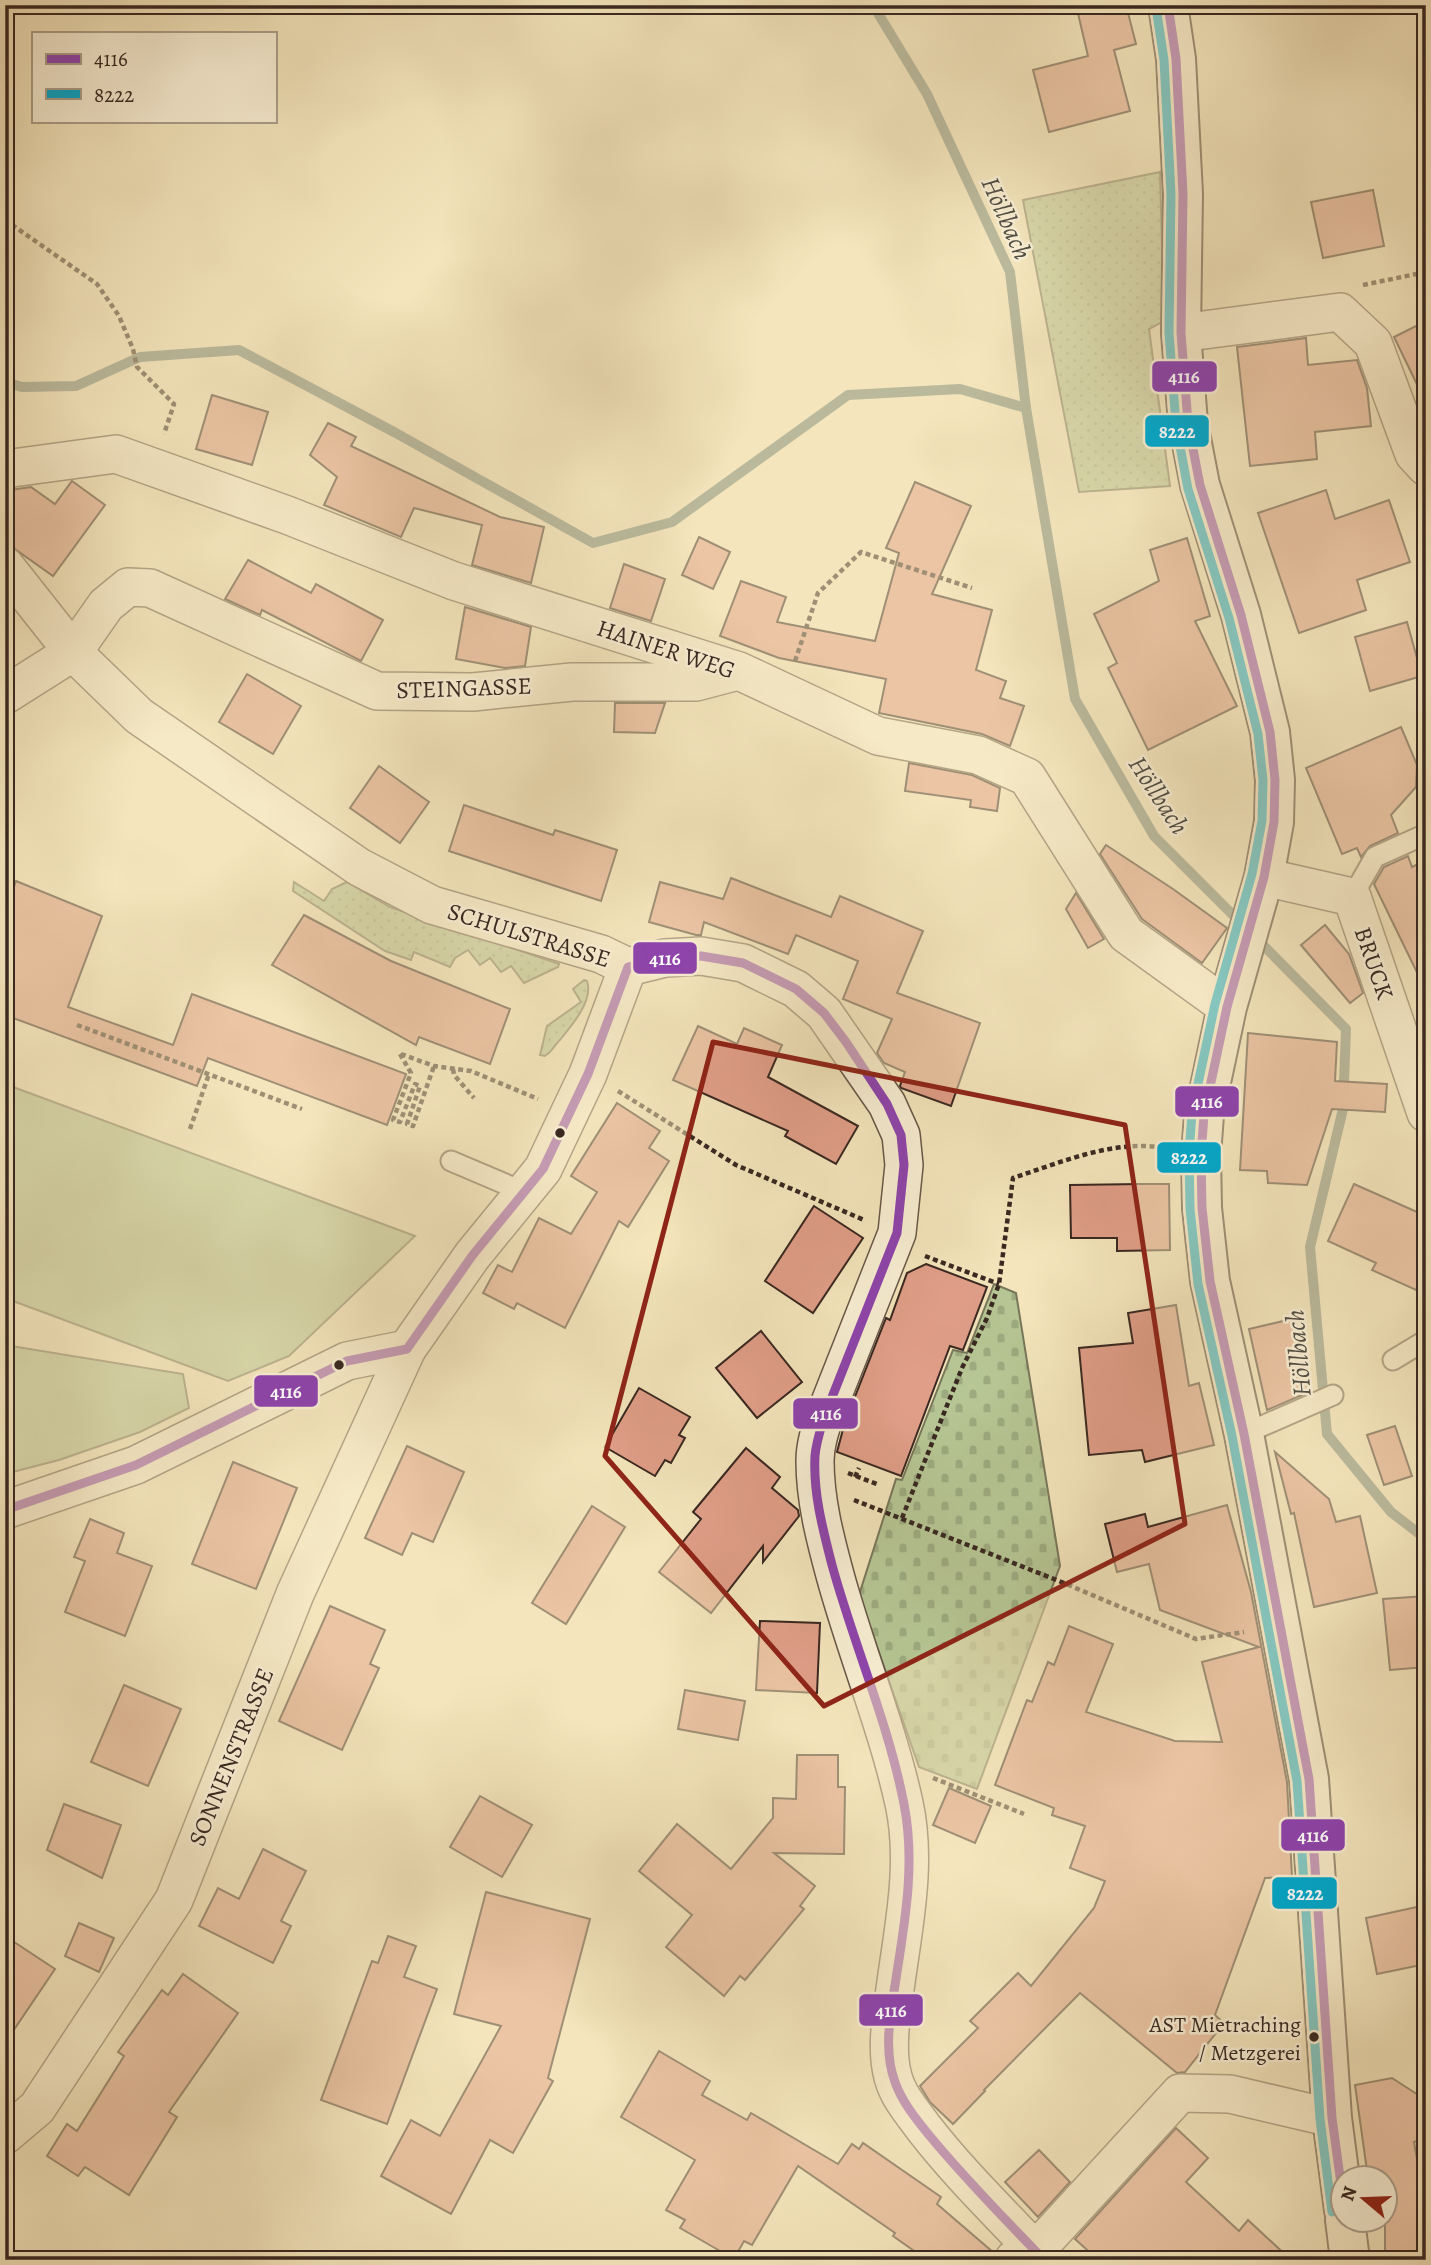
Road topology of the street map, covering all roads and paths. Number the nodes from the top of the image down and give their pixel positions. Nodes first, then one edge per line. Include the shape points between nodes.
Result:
1 (1168, 5) edge
2 (5, 220) edge
3 (1426, 272) edge
4 (1340, 312) junction
5 (1181, 333) junction
6 (1426, 467) edge
7 (152, 468) junction
8 (5, 469) edge
9 (5, 566) edge
10 (972, 588) dead end
11 (73, 652) junction
12 (739, 671) junction
13 (785, 691) junction
14 (5, 695) edge
15 (1426, 834) edge
16 (1260, 892) junction
17 (1352, 897) junction
18 (628, 967) junction
19 (1227, 1007) junction
20 (77, 1025) dead end
21 (434, 1066) junction
22 (453, 1069) junction
23 (209, 1074) junction
24 (588, 1074) junction
25 (474, 1098) dead end
26 (302, 1109) dead end
27 (1426, 1113) edge
28 (569, 1114) junction
29 (190, 1129) dead end
30 (1201, 1155) junction
31 (452, 1161) dead end
32 (524, 1192) junction
33 (825, 1203) dead end
34 (954, 1267) dead end
35 (999, 1284) junction
36 (1426, 1340) edge
37 (407, 1349) junction
38 (1393, 1360) dead end
39 (1333, 1395) dead end
40 (1244, 1434) junction
41 (5, 1510) edge
42 (885, 1511) dead end
43 (902, 1518) junction
44 (1279, 1626) junction
45 (928, 1776) dead end
46 (1024, 1814) dead end
47 (1332, 2118) junction
48 (5, 2135) edge
49 (1338, 2164) edge
50 (1347, 2234) edge
51 (1030, 2256) edge
52 (1350, 2260) edge

1 - 5 main road via 1176,59 1183,194
2 - 7 path via 97,284 119,316 138,367 174,404
3 - 4 path via 1361,286
4 - 5 street
4 - 6 street via 1373,343 1414,454
5 - 16 main road via 1188,423 1200,485 1241,615 1269,732 1274,822
7 - 8 street, HAINER WEG via 116,454
7 - 12 street, HAINER WEG via 287,515 454,582
9 - 11 street
10 - 13 path via 861,552 818,593
11 - 12 street, STEINGASSE via 106,605 128,587 150,588 377,691 473,692 572,682 696,682
11 - 14 street
11 - 18 street, SCHULSTRASSE via 139,716 359,867 432,905 601,954
12 - 13 street, HAINER WEG
13 - 19 street, HAINER WEG via 877,736 978,755 1027,777 1126,934
15 - 17 lane via 1375,857
16 - 17 street, BRUCK
16 - 19 main road
17 - 27 street, BRUCK
18 - 24 street, SONNENSTRASSE
18 - 51 street, SCHULSTRASSE via 701,956 743,963 796,989 824,1013 846,1042 887,1104 901,1135 904,1165 897,1233 818,1436 818,1502 846,1615 905,1807 908,1895 891,2015 893,2077 904,2101 949,2160
19 - 30 main road via 1213,1061
20 - 23 path
21 - 21 path via 413,1126 407,1124 420,1086 415,1084 400,1122 393,1120 411,1073 400,1054
21 - 22 path
22 - 25 path
22 - 28 path via 524,1091
23 - 26 path
23 - 29 path
24 - 28 street, SONNENSTRASSE
24 - 33 path via 736,1165
28 - 32 street, SONNENSTRASSE via 543,1169
30 - 35 path via 1151,1146 1097,1151 1013,1178
30 - 40 main road via 1210,1281
31 - 32 lane
32 - 37 street, SONNENSTRASSE
34 - 35 path
35 - 43 path
36 - 38 lane
37 - 41 street via 347,1361 136,1465
37 - 48 street, SONNENSTRASSE via 295,1594 174,1900 37,2108
39 - 40 lane
40 - 44 main road
42 - 43 path
43 - 44 path via 1196,1639
44 - 47 main road via 1309,1779
45 - 46 path
47 - 49 main road
47 - 51 street via 1230,2094 1180,2093
50 - 52 main road

